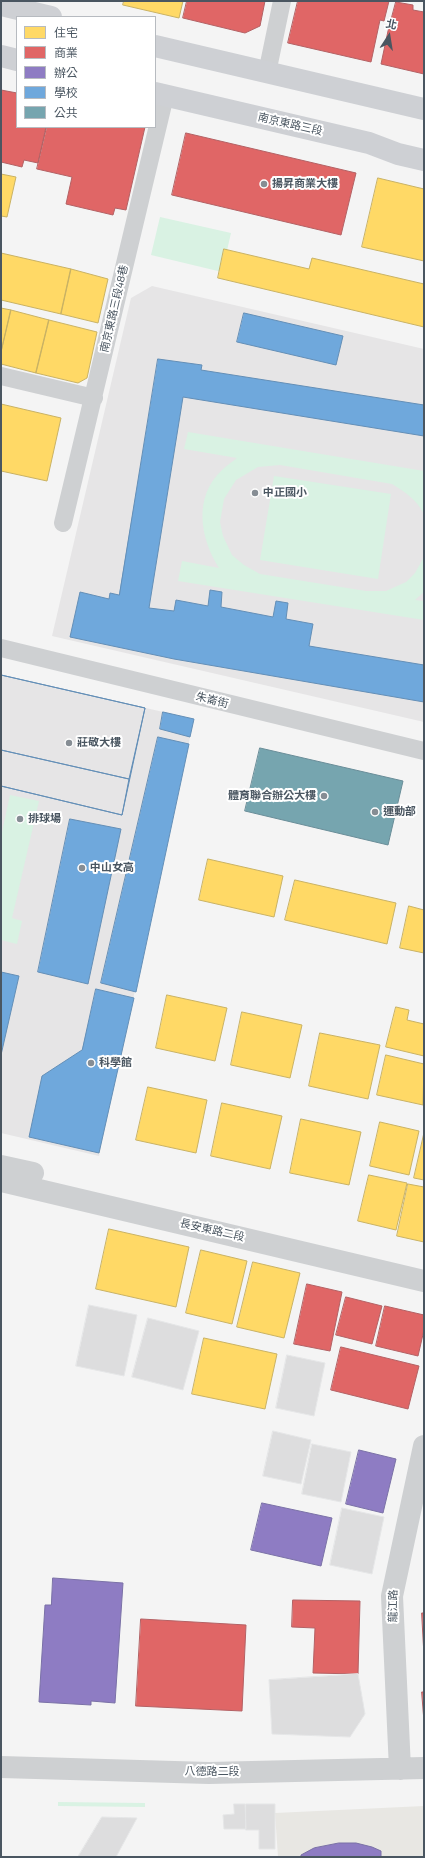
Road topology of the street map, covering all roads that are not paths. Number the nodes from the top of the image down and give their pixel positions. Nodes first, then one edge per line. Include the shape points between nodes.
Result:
1 (282, 1) edge
2 (1, 5) edge
3 (47, 16) edge
4 (156, 46) edge
5 (1, 56) edge
6 (16, 60) edge
7 (267, 73) junction
8 (160, 94) edge
9 (424, 109) edge
10 (156, 112) edge
11 (153, 128) edge
12 (424, 160) edge
13 (1, 376) edge
14 (94, 398) junction
15 (63, 523) dead end
16 (1, 648) edge
17 (424, 751) edge
18 (1, 1166) edge
19 (1, 1181) edge
20 (424, 1265) edge
21 (424, 1281) edge
22 (424, 1446) edge
23 (1, 1767) edge
24 (424, 1768) edge
25 (400, 1769) junction

1 - 7 street
2 - 3 main road
4 - 7 main road
5 - 6 main road
7 - 9 main road
8 - 10 street, 南京東路三段48巷
8 - 12 main road, 南京東路三段 via 369,143
11 - 14 street, 南京東路三段48巷
13 - 14 street
14 - 15 street, 南京東路三段48巷
16 - 17 street, 朱崙街
18 - 20 street, 長安東路二段
19 - 21 street, 長安東路二段
22 - 25 street, 龍江路 via 392,1596
23 - 25 street, 八德路二段 via 209,1772
24 - 25 street, 八德路二段

